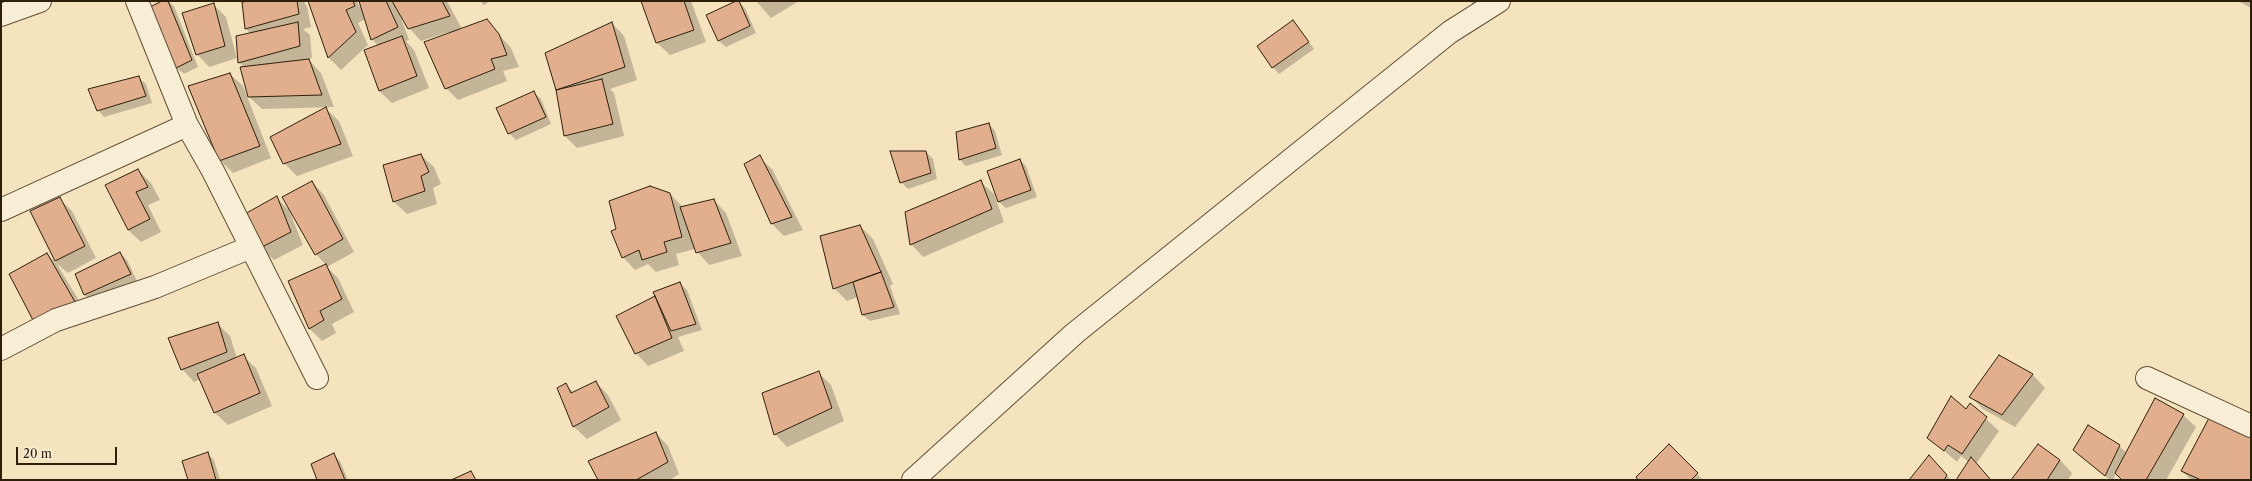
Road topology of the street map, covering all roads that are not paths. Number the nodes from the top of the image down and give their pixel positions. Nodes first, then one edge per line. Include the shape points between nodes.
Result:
1 (40, 1) edge
2 (137, 1) edge
3 (1500, 1) edge
4 (1, 15) edge
5 (187, 125) junction
6 (1, 210) edge
7 (251, 247) junction
8 (1, 348) edge
9 (317, 378) dead end
10 (2147, 378) dead end
11 (2251, 426) edge
12 (913, 480) edge

1 - 4 street
2 - 5 street
3 - 12 street via 1450,32 1075,333
5 - 6 street
5 - 7 street
7 - 8 street via 155,287 56,320
7 - 9 street
10 - 11 street

